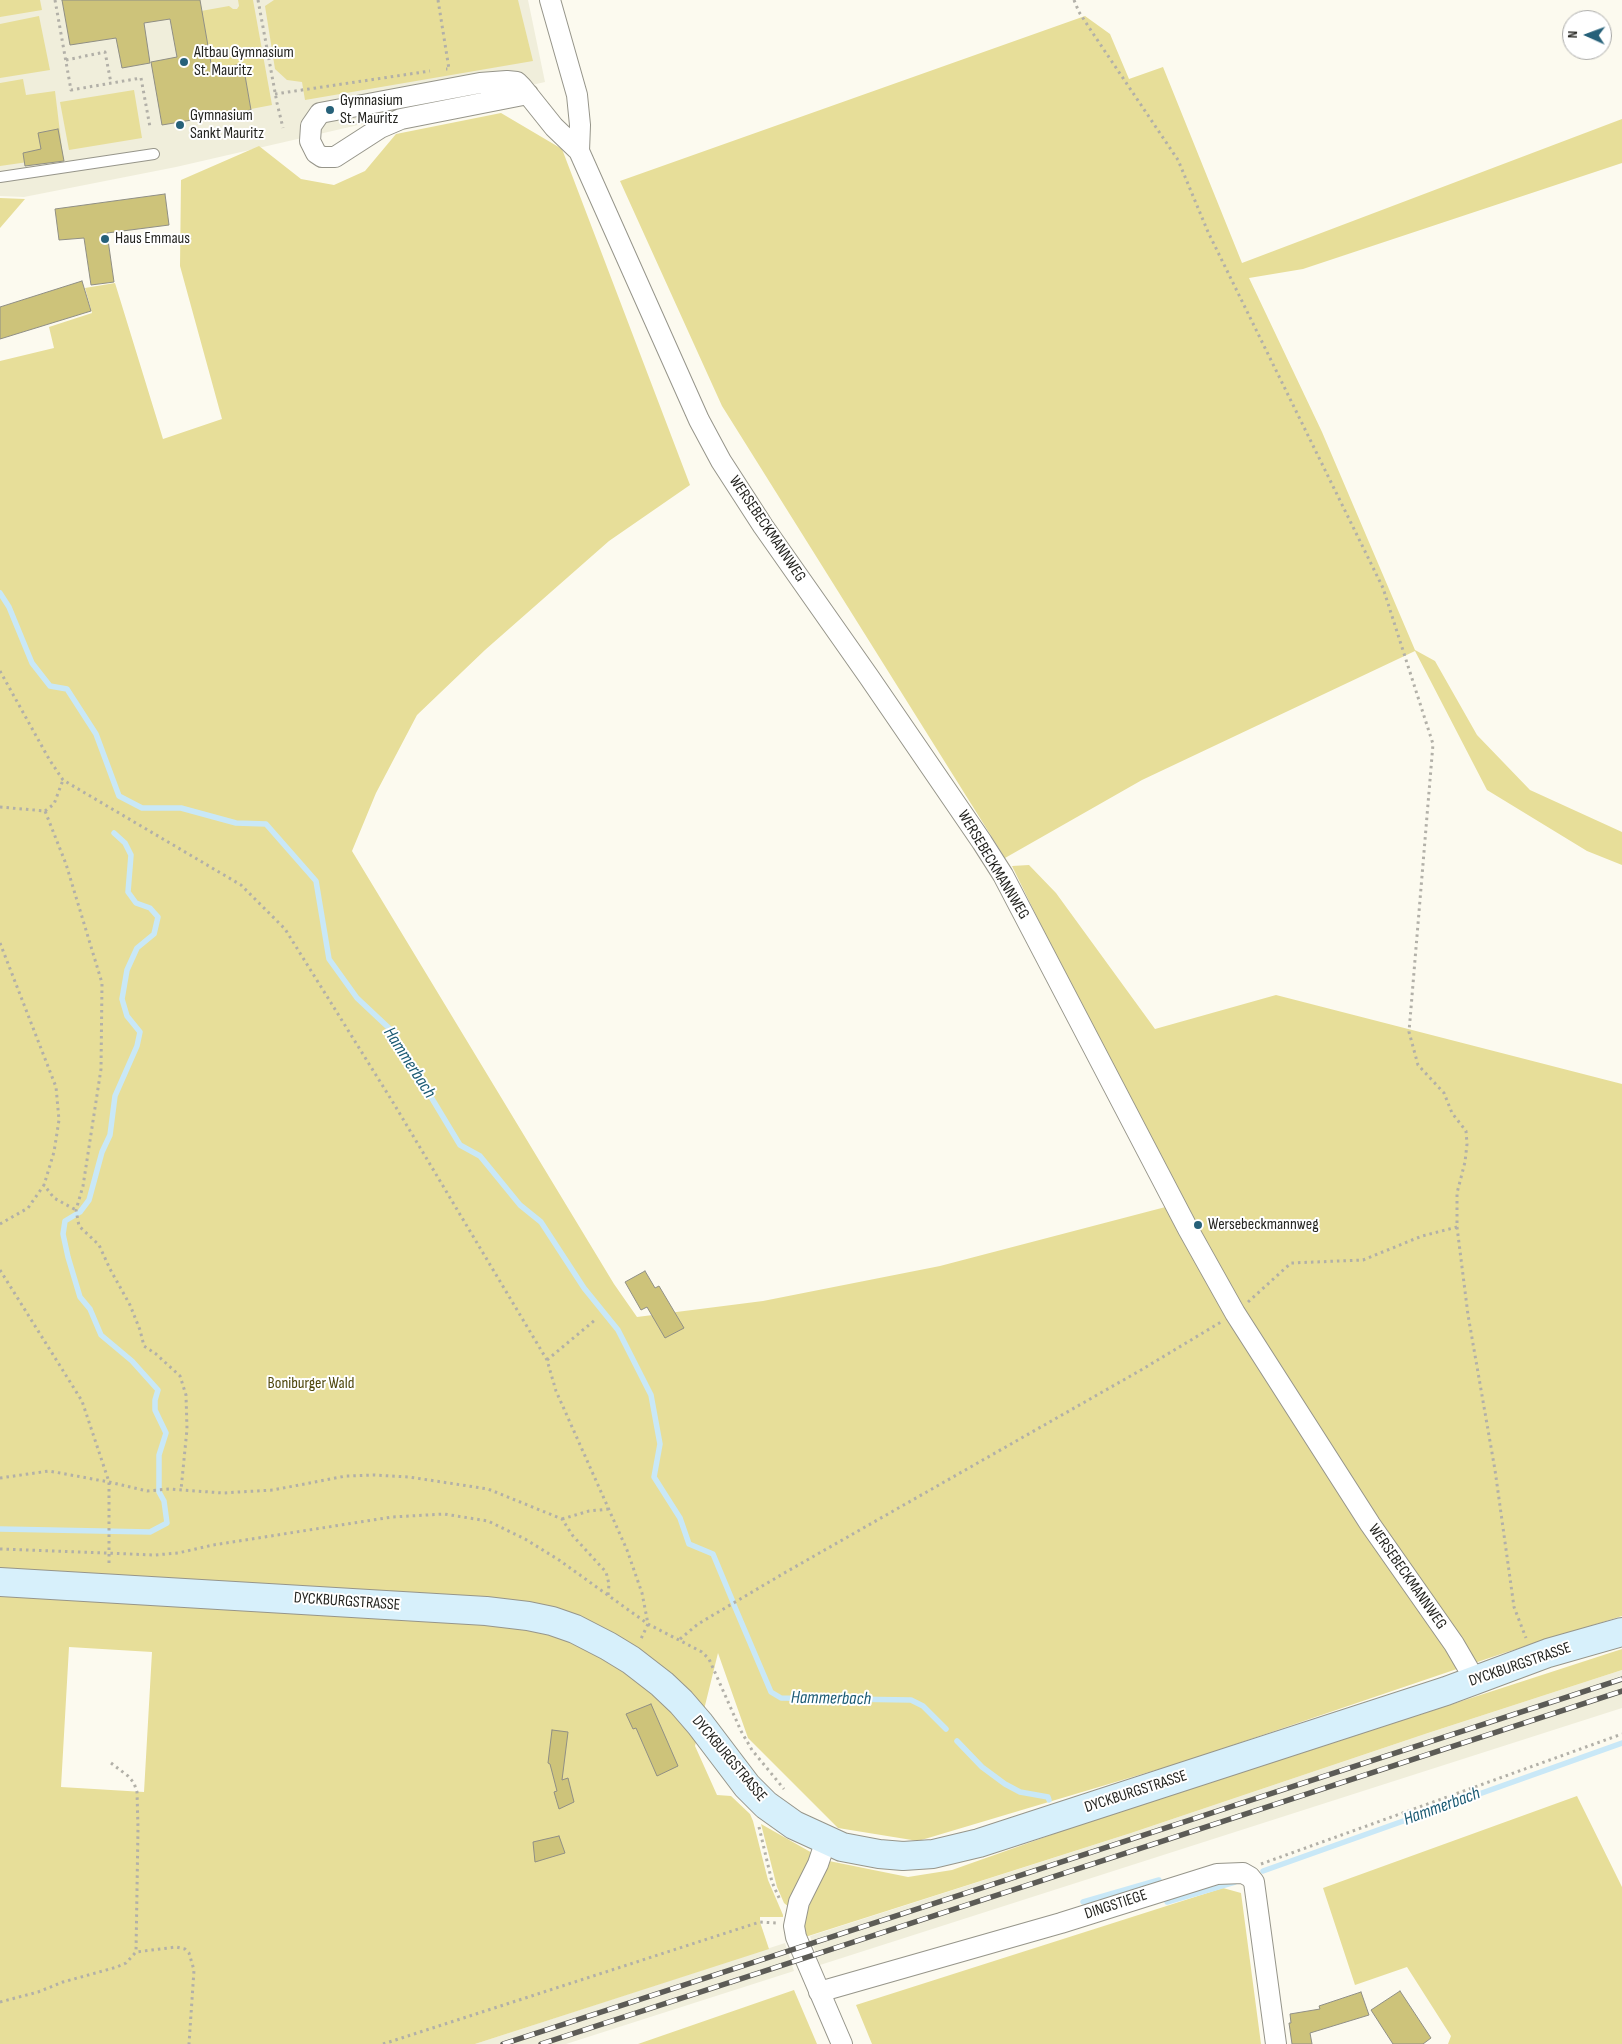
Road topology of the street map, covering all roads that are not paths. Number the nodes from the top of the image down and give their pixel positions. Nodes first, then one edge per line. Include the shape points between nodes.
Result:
1 (550, 0) edge
2 (528, 94) junction
3 (579, 151) junction
4 (154, 154) dead end
5 (0, 177) edge
6 (0, 1582) edge
7 (1622, 1632) edge
8 (1475, 1680) junction
9 (826, 1840) junction
10 (819, 1992) junction
11 (842, 2044) edge
12 (1276, 2044) edge

1 - 3 street, WERSEBECKMANNWEG via 577,94
2 - 2 street, WERSEBECKMANNWEG via 517,82 498,81 330,110 320,113 315,119 310,141 322,157 335,157 380,128 401,120
2 - 3 street, WERSEBECKMANNWEG via 554,127
3 - 8 street, WERSEBECKMANNWEG via 721,462 1003,875 1235,1313
4 - 5 lane
6 - 9 street, DYCKBURGSTRASSE via 486,1611 561,1624 608,1646 662,1684 690,1712 756,1796 794,1825
7 - 8 street, DYCKBURGSTRASSE via 1548,1653
8 - 9 street, DYCKBURGSTRASSE via 965,1847 904,1856 854,1850
9 - 10 street via 799,1902 794,1922 796,1937
10 - 11 street
10 - 12 street, DINGSTIEGE via 1061,1923 1217,1874 1243,1872 1254,1882

